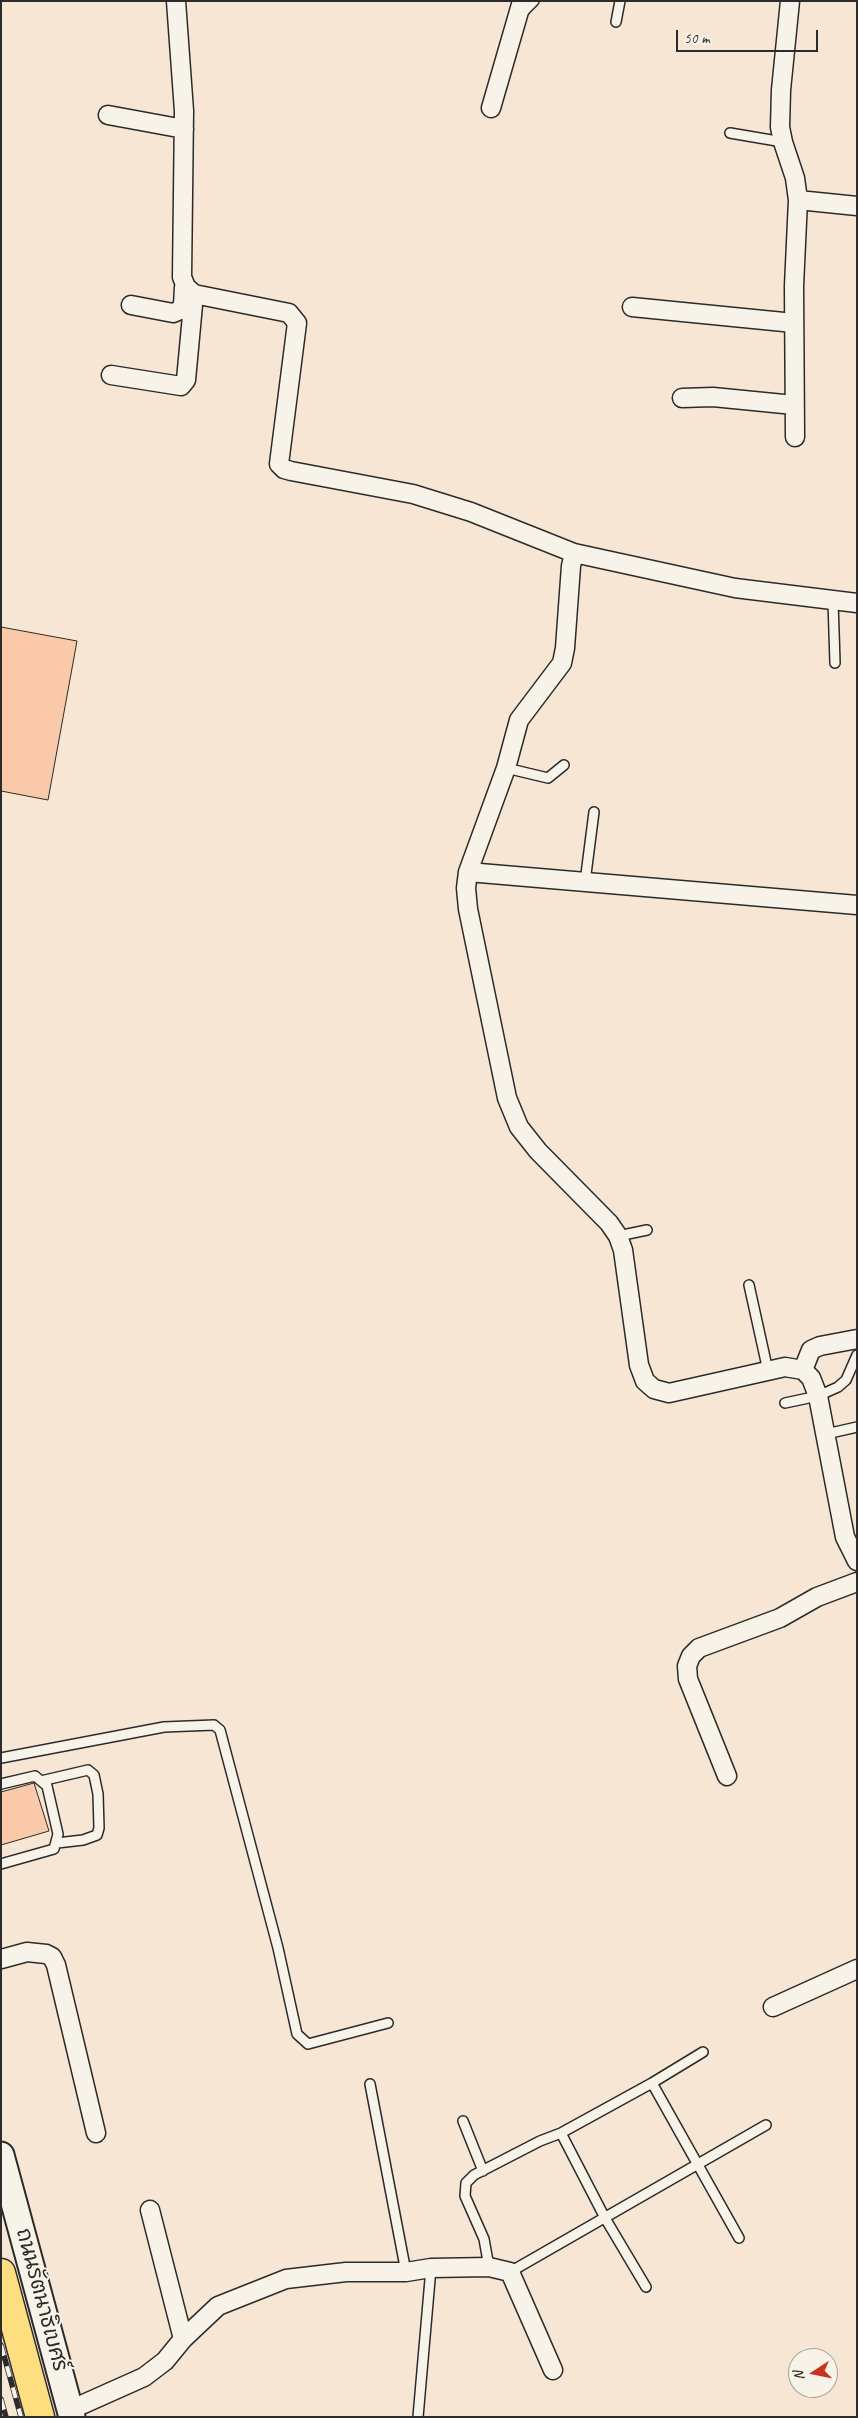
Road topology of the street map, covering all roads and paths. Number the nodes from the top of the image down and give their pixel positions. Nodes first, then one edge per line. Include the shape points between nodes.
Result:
1 (176, 1) edge
2 (534, 1) edge
3 (620, 1) edge
4 (790, 1) edge
5 (519, 9) edge
6 (616, 22) dead end
7 (491, 108) dead end
8 (108, 115) dead end
9 (184, 129) junction
10 (730, 133) dead end
11 (783, 142) junction
12 (798, 200) junction
13 (857, 206) edge
14 (189, 288) junction
15 (131, 305) dead end
16 (632, 307) dead end
17 (794, 323) junction
18 (111, 375) dead end
19 (682, 398) dead end
20 (794, 405) junction
21 (794, 437) dead end
22 (574, 553) junction
23 (847, 600) edge
24 (835, 662) dead end
25 (564, 765) dead end
26 (506, 768) junction
27 (594, 812) dead end
28 (468, 872) junction
29 (585, 882) junction
30 (857, 905) edge
31 (647, 1230) dead end
32 (618, 1236) junction
33 (749, 1285) dead end
34 (857, 1338) edge
35 (857, 1355) edge
36 (803, 1370) junction
37 (768, 1371) junction
38 (818, 1396) junction
39 (785, 1403) dead end
40 (857, 1427) edge
41 (826, 1434) junction
42 (857, 1561) edge
43 (857, 1582) edge
44 (1, 1758) edge
45 (727, 1776) dead end
46 (41, 1781) junction
47 (1, 1784) edge
48 (57, 1842) junction
49 (1, 1864) edge
50 (1, 1959) edge
51 (857, 1969) edge
52 (773, 2007) dead end
53 (388, 2023) dead end
54 (703, 2052) dead end
55 (652, 2083) junction
56 (370, 2084) dead end
57 (463, 2121) dead end
58 (766, 2125) dead end
59 (96, 2133) dead end
60 (562, 2133) junction
61 (1, 2155) edge
62 (699, 2164) junction
63 (484, 2171) junction
64 (150, 2210) dead end
65 (605, 2218) junction
66 (739, 2238) dead end
67 (488, 2267) junction
68 (431, 2268) junction
69 (406, 2272) junction
70 (510, 2272) junction
71 (1, 2273) edge
72 (646, 2287) dead end
73 (183, 2339) junction
74 (553, 2370) dead end
75 (71, 2413) edge
76 (40, 2417) edge
77 (418, 2417) edge

1 - 9 street
2 - 5 lane
3 - 6 lane
4 - 11 street via 781,90
5 - 7 street
8 - 9 street
9 - 14 street via 182,277
10 - 11 lane
11 - 12 street via 795,178
12 - 13 street
12 - 17 street
14 - 15 street via 180,310 173,313
14 - 18 street via 186,380 181,386
14 - 22 street via 289,313 297,322 279,464 284,469 414,494 471,512
16 - 17 street
17 - 20 street
19 - 20 street via 713,397
20 - 21 street
22 - 23 street via 736,588
22 - 26 street via 562,663 519,720
23 - 24 lane
25 - 26 lane via 548,778
26 - 28 street
27 - 29 lane
28 - 29 street
28 - 32 street via 468,909 507,1098 519,1128
29 - 30 street
31 - 32 lane
32 - 37 street via 623,1250 638,1365 645,1381 654,1389 669,1393
33 - 37 lane
34 - 36 street via 811,1350
35 - 38 lane via 846,1380
36 - 37 street via 785,1367
36 - 38 street via 811,1378
38 - 39 lane
38 - 41 street
40 - 41 lane
41 - 42 street via 845,1537
43 - 45 street via 808,1601 780,1618 699,1648 691,1656 687,1666 688,1679
44 - 53 lane via 164,1727 214,1725 220,1730 278,1948 297,2034 308,2044
46 - 47 lane via 35,1776
46 - 48 lane via 47,1786
46 - 48 lane via 88,1770 94,1774 98,1794 97,1835 83,1840
48 - 49 lane via 54,1849
50 - 59 street via 27,1952 52,1958
51 - 52 street
54 - 55 lane
55 - 60 lane
55 - 62 lane
56 - 69 lane
57 - 63 lane
58 - 62 lane
60 - 63 lane
60 - 65 lane
61 - 75 main road, ถนนรัตนาธิเบศร์
62 - 65 lane
62 - 66 lane
63 - 67 lane via 474,2175 466,2184 465,2196 484,2239
64 - 73 street
65 - 70 lane
65 - 72 lane
67 - 68 street
67 - 70 street
68 - 69 street
68 - 77 lane
69 - 73 street via 346,2272 286,2278 218,2306
70 - 74 street
71 - 76 main road, ถนนรัตนาธิเบศร์
73 - 75 street via 165,2361 144,2377

